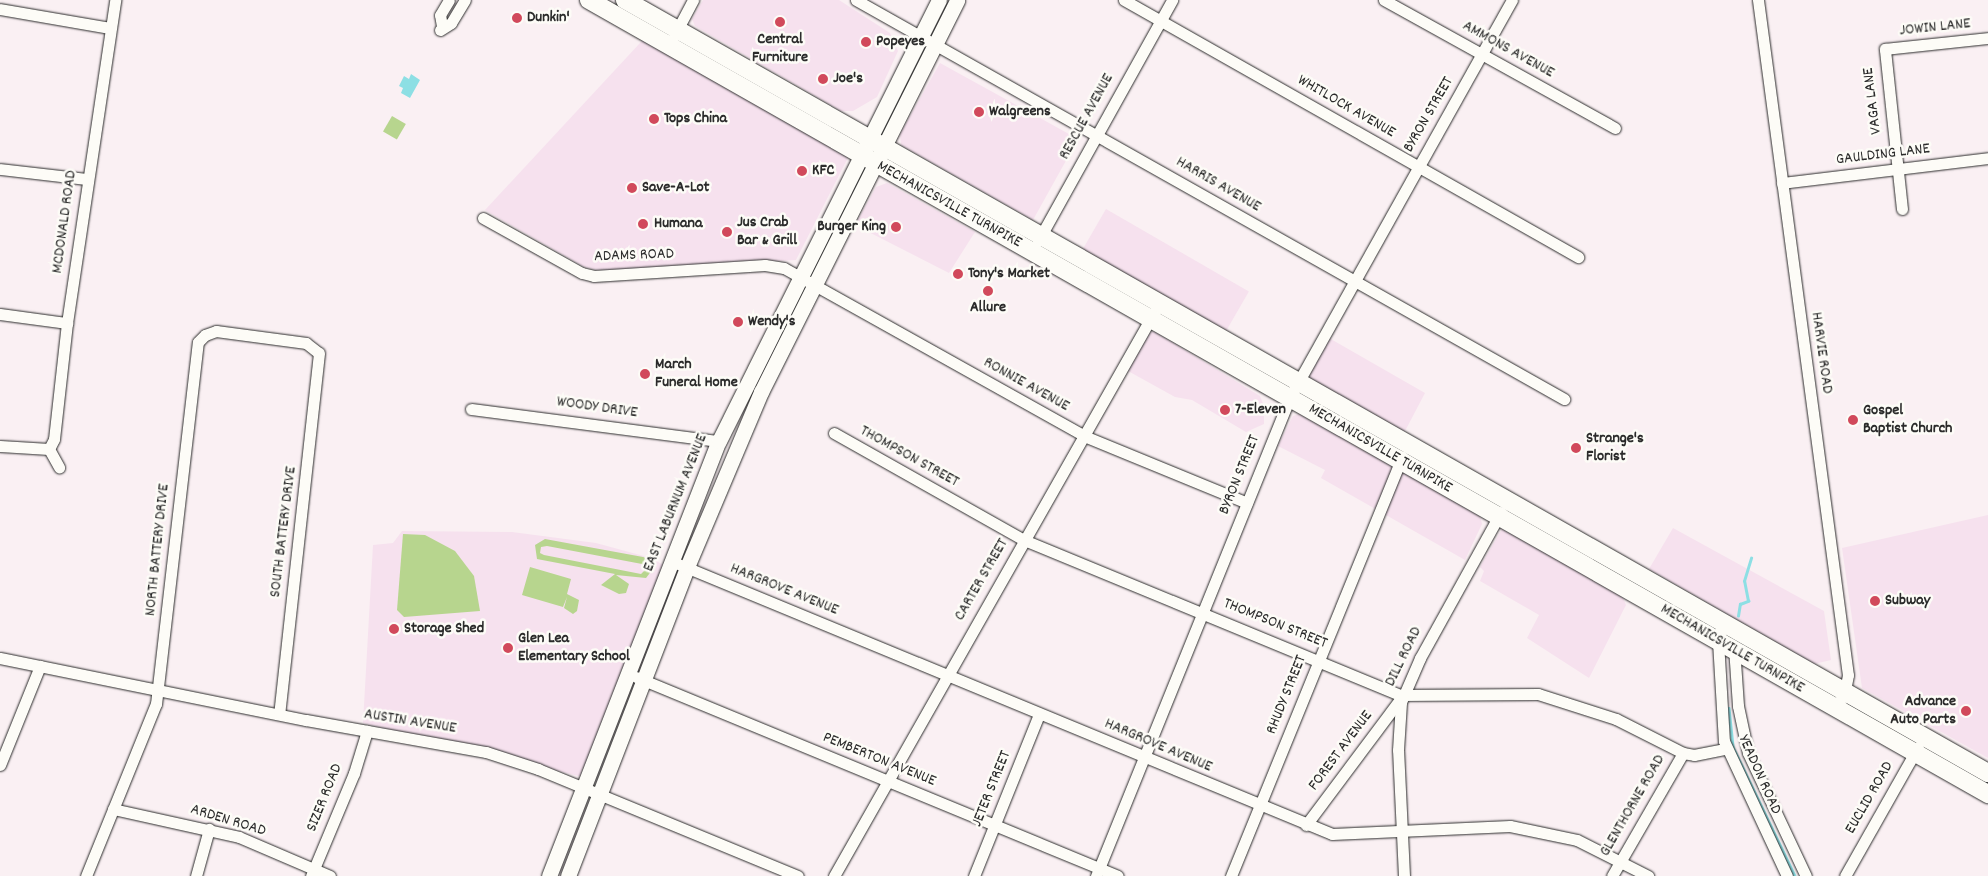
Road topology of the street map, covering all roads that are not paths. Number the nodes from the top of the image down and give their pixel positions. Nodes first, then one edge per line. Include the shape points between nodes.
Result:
1 (115, 0) edge
2 (449, 0) edge
3 (465, 0) edge
4 (589, 0) edge
5 (625, 0) edge
6 (693, 0) edge
7 (856, 0) edge
8 (939, 0) edge
9 (957, 0) edge
10 (1124, 0) edge
11 (1172, 0) edge
12 (1384, 0) edge
13 (1512, 0) edge
14 (1758, 0) edge
15 (0, 9) edge
16 (1160, 21) junction
17 (110, 28) junction
18 (677, 30) junction
19 (921, 36) junction
20 (1988, 38) edge
21 (935, 43) junction
22 (669, 46) junction
23 (1885, 49) joint
24 (1481, 55) junction
25 (1615, 128) dead end
26 (1096, 134) junction
27 (876, 142) junction
28 (867, 158) junction
29 (1988, 158) edge
30 (1418, 167) junction
31 (0, 169) edge
32 (1898, 169) junction
33 (87, 179) junction
34 (1782, 183) junction
35 (1902, 209) dead end
36 (484, 218) dead end
37 (1041, 235) junction
38 (1032, 252) junction
39 (1578, 257) dead end
40 (798, 276) junction
41 (1354, 280) junction
42 (813, 285) junction
43 (1160, 302) junction
44 (0, 314) edge
45 (1150, 319) junction
46 (67, 323) junction
47 (319, 353) joint
48 (1298, 381) junction
49 (1290, 398) junction
50 (1564, 399) dead end
51 (471, 409) dead end
52 (834, 433) dead end
53 (1084, 436) junction
54 (719, 441) junction
55 (1408, 443) junction
56 (0, 446) edge
57 (50, 449) junction
58 (1400, 460) junction
59 (58, 467) dead end
60 (1510, 501) junction
61 (1247, 503) junction
62 (1498, 516) junction
63 (1024, 540) junction
64 (672, 561) junction
65 (687, 567) junction
66 (1203, 612) junction
67 (1723, 622) junction
68 (1718, 641) junction
69 (1735, 650) junction
70 (0, 658) edge
71 (1319, 659) junction
72 (40, 666) junction
73 (628, 673) junction
74 (947, 675) junction
75 (643, 680) junction
76 (157, 690) junction
77 (1845, 691) junction
78 (1403, 696) junction
79 (1836, 708) junction
80 (279, 714) junction
81 (1039, 714) junction
82 (367, 731) junction
83 (1925, 737) junction
84 (1726, 749) junction
85 (1915, 752) junction
86 (1683, 753) junction
87 (1144, 758) junction
88 (0, 765) edge
89 (1988, 773) edge
90 (888, 781) junction
91 (584, 788) junction
92 (599, 794) junction
93 (1988, 794) edge
94 (1260, 805) junction
95 (113, 809) junction
96 (995, 825) junction
97 (1306, 825) junction
98 (209, 830) junction
99 (1402, 832) junction
100 (1621, 860) junction
101 (312, 872) edge
102 (1098, 872) edge
103 (86, 876) edge
104 (196, 876) edge
105 (330, 876) edge
106 (549, 876) edge
107 (568, 876) edge
108 (798, 876) edge
109 (834, 876) edge
110 (974, 876) edge
111 (1118, 876) edge
112 (1231, 876) edge
113 (1404, 876) edge
114 (1612, 876) edge
115 (1648, 876) edge
116 (1787, 876) edge
117 (1806, 876) edge
118 (1844, 876) edge

1 - 17 street, MCDONALD ROAD
2 - 3 street via 440,15 441,28 451,23
4 - 22 highway, MECHANICSVILLE TURNPIKE
5 - 18 highway, MECHANICSVILLE TURNPIKE
6 - 18 street
7 - 19 street, HARRIS AVENUE
8 - 19 main road
9 - 21 main road
10 - 16 street, WHITLOCK AVENUE
11 - 16 street, RESCUE AVENUE
12 - 24 street, AMMONS AVENUE
13 - 24 street, BYRON STREET
14 - 34 street, HARVIE ROAD
15 - 17 street
16 - 26 street, RESCUE AVENUE
16 - 30 street, WHITLOCK AVENUE
17 - 33 street, MCDONALD ROAD
18 - 22 street
18 - 27 highway, MECHANICSVILLE TURNPIKE
19 - 21 street, HARRIS AVENUE
19 - 27 main road via 890,97
20 - 23 street, JOWIN LANE
21 - 26 street, HARRIS AVENUE
21 - 27 main road
22 - 28 highway, MECHANICSVILLE TURNPIKE
23 - 32 street, VAGA LANE
24 - 25 street, AMMONS AVENUE
24 - 30 street, BYRON STREET
26 - 37 street, RESCUE AVENUE
26 - 41 street, HARRIS AVENUE
27 - 28 main road
27 - 37 highway, MECHANICSVILLE TURNPIKE
28 - 38 highway, MECHANICSVILLE TURNPIKE
28 - 40 main road, EAST LABURNUM AVENUE
28 - 42 main road
29 - 32 street, GAULDING LANE
30 - 39 street, WHITLOCK AVENUE
30 - 41 street, BYRON STREET
31 - 33 street
32 - 34 street, GAULDING LANE
32 - 35 street, VAGA LANE
33 - 46 street, MCDONALD ROAD
34 - 77 street, HARVIE ROAD via 1848,675
36 - 40 street, ADAMS ROAD via 582,273 594,276 765,265 784,268
37 - 38 street, RESCUE AVENUE
37 - 43 highway, MECHANICSVILLE TURNPIKE
38 - 45 highway, MECHANICSVILLE TURNPIKE
40 - 42 street, RONNIE AVENUE
40 - 54 main road, EAST LABURNUM AVENUE
41 - 48 street, BYRON STREET
41 - 50 street, HARRIS AVENUE
42 - 53 street, RONNIE AVENUE
42 - 65 main road via 761,392
43 - 45 street, CARTER STREET
43 - 48 highway, MECHANICSVILLE TURNPIKE
44 - 46 street
45 - 49 highway, MECHANICSVILLE TURNPIKE
45 - 53 street, CARTER STREET
46 - 57 street, MCDONALD ROAD via 54,439
47 - 76 street, NORTH BATTERY DRIVE via 306,343 216,331 198,342
47 - 80 street, SOUTH BATTERY DRIVE
48 - 49 street, BYRON STREET
48 - 55 highway, MECHANICSVILLE TURNPIKE
49 - 58 highway, MECHANICSVILLE TURNPIKE
49 - 61 street, BYRON STREET
51 - 54 street, WOODY DRIVE
52 - 63 street, THOMPSON STREET
53 - 61 street, RONNIE AVENUE
53 - 63 street, CARTER STREET
54 - 64 main road, EAST LABURNUM AVENUE
55 - 58 street, RHUDY STREET
55 - 60 highway, MECHANICSVILLE TURNPIKE
56 - 57 street
57 - 59 street
58 - 62 highway, MECHANICSVILLE TURNPIKE
58 - 71 street, RHUDY STREET
60 - 62 street, DILL ROAD
60 - 67 highway, MECHANICSVILLE TURNPIKE
61 - 66 street, BYRON STREET
62 - 68 highway, MECHANICSVILLE TURNPIKE
62 - 78 street, DILL ROAD
63 - 66 street, THOMPSON STREET
63 - 74 street, CARTER STREET
64 - 65 street, HARGROVE AVENUE
64 - 73 main road, EAST LABURNUM AVENUE
65 - 74 street, HARGROVE AVENUE
65 - 75 main road
66 - 71 street, THOMPSON STREET
66 - 87 street, BYRON STREET
67 - 68 street, YEADON ROAD
67 - 69 street, YEADON ROAD
67 - 77 highway, MECHANICSVILLE TURNPIKE
68 - 69 highway, MECHANICSVILLE TURNPIKE
68 - 84 street, YEADON ROAD
69 - 79 highway, MECHANICSVILLE TURNPIKE
69 - 117 street, YEADON ROAD via 1738,706 1748,753
70 - 72 street, AUSTIN AVENUE
71 - 78 street, THOMPSON STREET
71 - 94 street, RHUDY STREET
72 - 76 street, AUSTIN AVENUE
72 - 88 street
73 - 75 street, PEMBERTON AVENUE
73 - 91 main road, EAST LABURNUM AVENUE
74 - 81 street, HARGROVE AVENUE
74 - 90 street, CARTER STREET
75 - 90 street, PEMBERTON AVENUE
75 - 92 main road
76 - 80 street, AUSTIN AVENUE
76 - 95 street, NORTH BATTERY DRIVE via 156,704
77 - 79 street, HARVIE ROAD
77 - 83 highway, MECHANICSVILLE TURNPIKE
78 - 86 street, THOMPSON STREET via 1538,694 1616,719
78 - 97 street, FOREST AVENUE
78 - 99 street, DILL ROAD via 1398,750
79 - 85 highway, MECHANICSVILLE TURNPIKE
80 - 82 street, AUSTIN AVENUE
81 - 87 street, HARGROVE AVENUE
81 - 96 street, JETER STREET
82 - 91 street, AUSTIN AVENUE via 486,752
82 - 101 street, SIZER ROAD via 362,752
83 - 85 street, EUCLID ROAD
83 - 89 highway, MECHANICSVILLE TURNPIKE
84 - 86 street, THOMPSON STREET via 1694,755
84 - 116 street, YEADON ROAD
85 - 93 highway, MECHANICSVILLE TURNPIKE
85 - 118 street, EUCLID ROAD
86 - 100 street, GLENTHORNE ROAD
87 - 94 street, HARGROVE AVENUE
87 - 102 street, BYRON STREET
90 - 96 street, PEMBERTON AVENUE
90 - 109 street, CARTER STREET
91 - 92 street, AUSTIN AVENUE
91 - 106 main road, EAST LABURNUM AVENUE
92 - 107 main road
92 - 108 street, AUSTIN AVENUE
94 - 97 street, HARGROVE AVENUE
94 - 112 street, RHUDY STREET
95 - 98 street, ARDEN ROAD
95 - 103 street, NORTH BATTERY DRIVE
96 - 102 street, PEMBERTON AVENUE
96 - 110 street, JETER STREET
97 - 99 street, HARGROVE AVENUE via 1332,834
98 - 101 street, ARDEN ROAD via 239,837
98 - 104 street
99 - 100 street, HARGROVE AVENUE via 1510,826 1577,840
99 - 113 street, DILL ROAD
100 - 114 street, GLENTHORNE ROAD
100 - 115 street, HARGROVE AVENUE
101 - 105 street, ARDEN ROAD
102 - 111 street, PEMBERTON AVENUE

